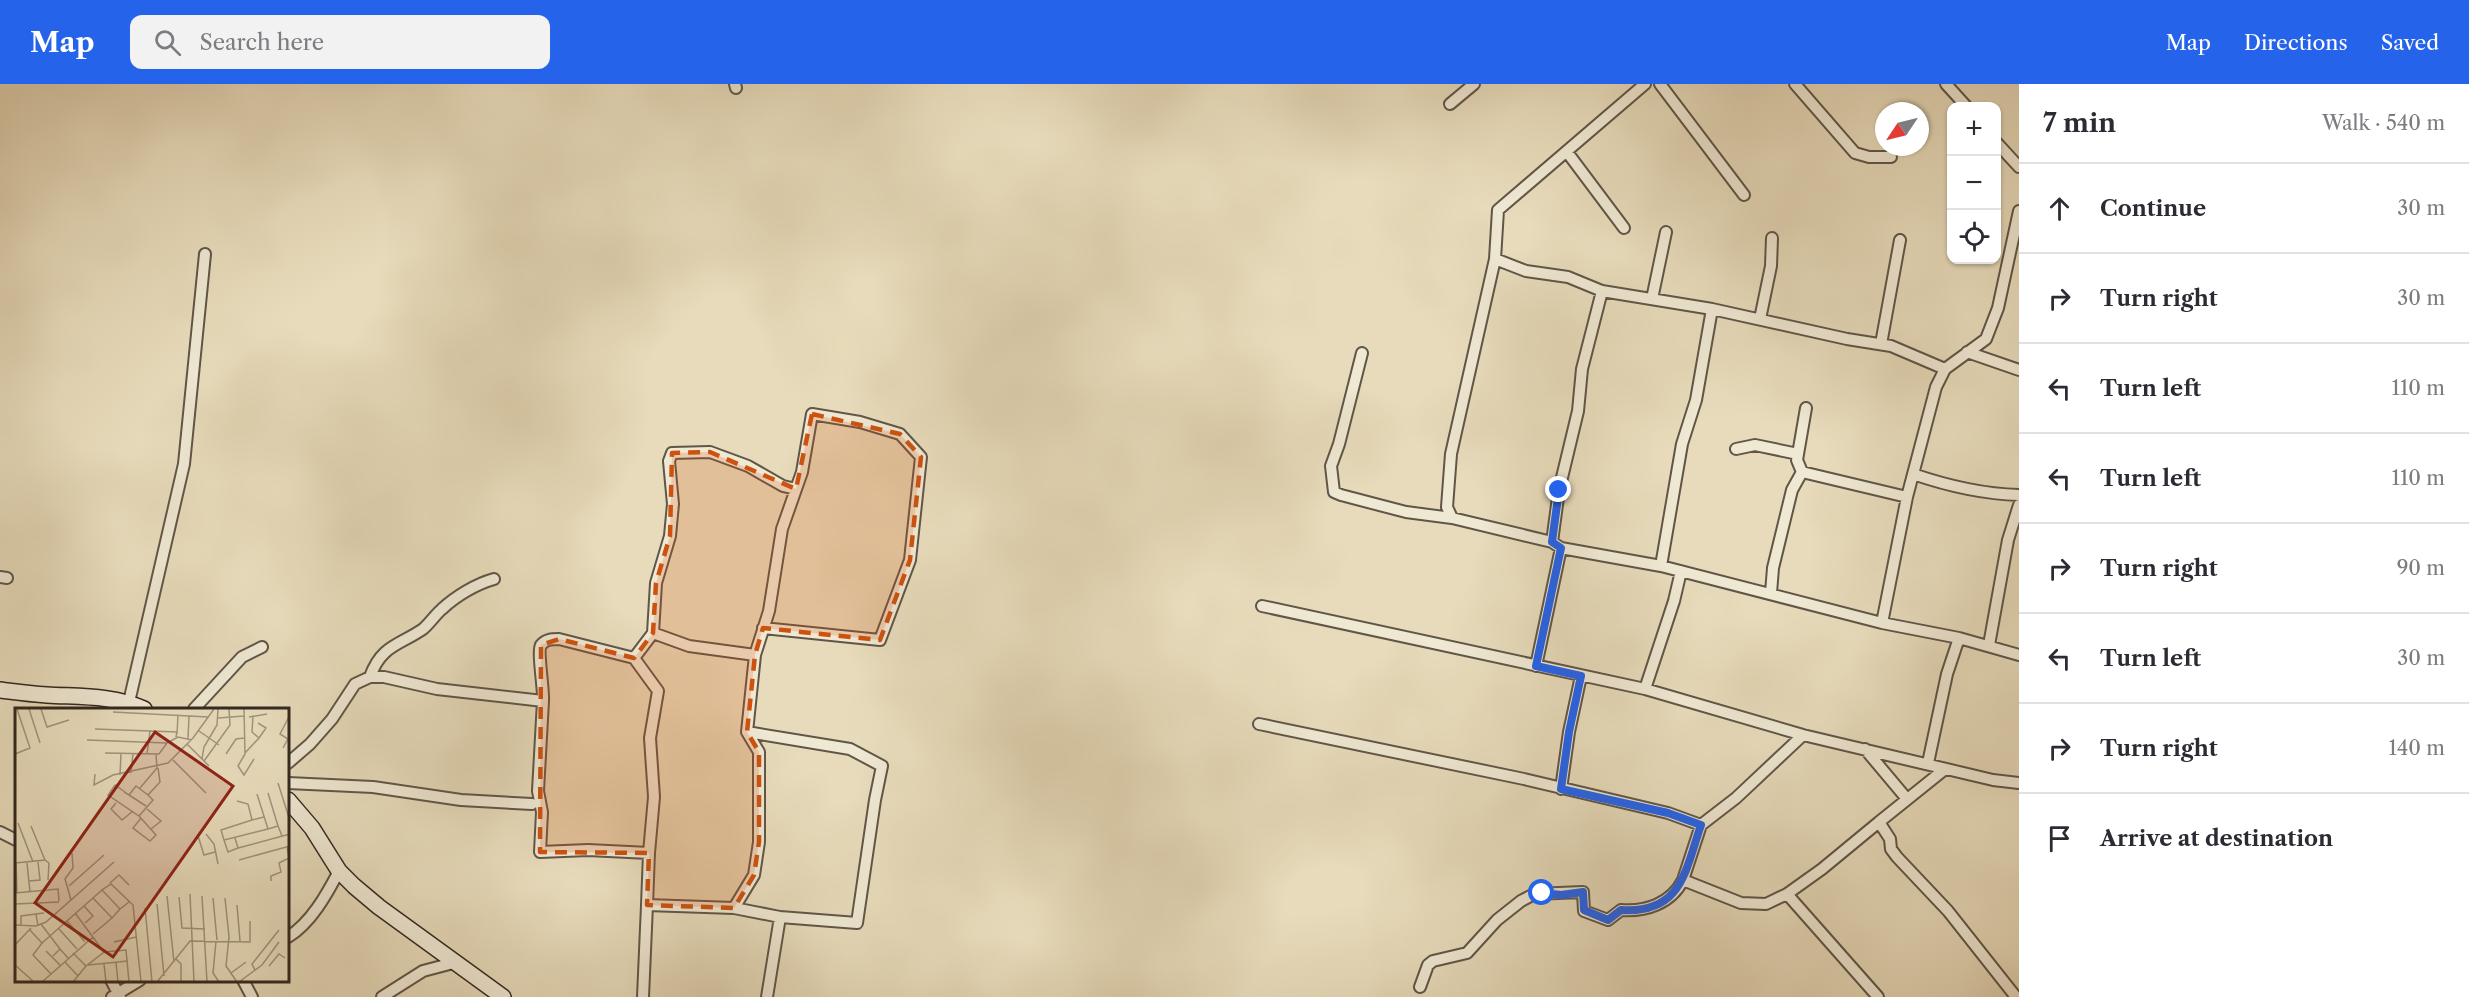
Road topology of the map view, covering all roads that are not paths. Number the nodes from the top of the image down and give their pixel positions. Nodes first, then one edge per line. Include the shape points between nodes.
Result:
1 (1474, 84) edge
2 (1645, 84) edge
3 (1660, 84) edge
4 (1795, 84) edge
5 (1946, 84) edge
6 (1962, 102) edge
7 (1450, 104) dead end
8 (2001, 147) edge
9 (1567, 152) junction
10 (1891, 158) dead end
11 (2019, 167) edge
12 (1744, 195) dead end
13 (2019, 211) edge
14 (1624, 228) dead end
15 (1666, 232) dead end
16 (1772, 238) dead end
17 (1900, 240) dead end
18 (206, 254) dead end
19 (1495, 259) junction
20 (1602, 291) junction
21 (1652, 299) junction
22 (1712, 309) junction
23 (1760, 320) junction
24 (1986, 339) junction
25 (1881, 344) junction
26 (1967, 352) junction
27 (1362, 353) dead end
28 (1988, 358) junction
29 (1946, 369) junction
30 (2019, 370) edge
31 (1806, 408) dead end
32 (1736, 449) dead end
33 (1798, 454) junction
34 (1802, 472) junction
35 (1913, 474) junction
36 (796, 489) junction
37 (2019, 495) edge
38 (1907, 497) junction
39 (2019, 505) edge
40 (1452, 518) junction
41 (1556, 545) junction
42 (1661, 566) junction
43 (1681, 571) junction
44 (494, 579) dead end
45 (1771, 593) junction
46 (1262, 606) dead end
47 (1882, 623) junction
48 (764, 628) junction
49 (653, 633) junction
50 (1959, 638) junction
51 (1989, 645) junction
52 (262, 647) dead end
53 (755, 655) junction
54 (2019, 655) edge
55 (634, 658) junction
56 (1536, 666) junction
57 (1581, 676) junction
58 (370, 677) junction
59 (0, 690) edge
60 (1645, 690) junction
61 (543, 701) junction
62 (129, 702) junction
63 (142, 708) edge
64 (195, 708) edge
65 (1258, 724) dead end
66 (747, 732) junction
67 (1803, 735) junction
68 (1865, 749) junction
69 (290, 761) edge
70 (1928, 763) junction
71 (1946, 769) junction
72 (290, 783) edge
73 (2019, 783) edge
74 (1561, 789) junction
75 (1907, 799) junction
76 (290, 802) edge
77 (532, 804) dead end
78 (1879, 822) junction
79 (1701, 825) junction
80 (0, 832) edge
81 (15, 840) edge
82 (649, 853) junction
83 (339, 871) junction
84 (1683, 880) junction
85 (1788, 894) junction
86 (647, 905) junction
87 (734, 908) junction
88 (780, 917) junction
89 (290, 936) edge
90 (457, 962) junction
91 (138, 982) edge
92 (244, 982) edge
93 (1420, 987) dead end
94 (116, 996) edge
95 (252, 997) edge
96 (382, 997) edge
97 (503, 997) edge
98 (643, 997) edge
99 (767, 997) edge
100 (1878, 997) edge
101 (2016, 997) edge

1 - 7 street
2 - 9 street
3 - 12 street
4 - 10 street via 1855,153
5 - 6 street
8 - 11 street
9 - 14 street
9 - 19 street via 1498,210
13 - 24 street via 1998,308
15 - 21 street
16 - 23 street via 1771,266
17 - 25 street
18 - 62 street via 184,464
19 - 20 street via 1526,271 1568,277
19 - 40 street via 1451,454 1448,507
20 - 21 street
20 - 41 street via 1582,369 1578,411 1559,490
21 - 22 street
22 - 23 street
22 - 42 street via 1695,400 1682,444
23 - 25 street
24 - 26 street
24 - 28 street
25 - 29 street
26 - 28 street
26 - 29 street
27 - 40 street via 1331,466 1334,492 1406,512
28 - 30 street
29 - 35 street via 1936,387
31 - 33 street
32 - 33 street via 1755,445
33 - 34 street
34 - 38 street
34 - 45 street via 1792,490 1773,568
35 - 37 street via 1989,494
35 - 38 street
36 - 48 street via 782,529
36 - 48 street via 812,414 900,434 921,457 910,560 880,640
36 - 49 street via 710,452 672,453 670,536 657,583
38 - 47 street
39 - 51 street via 2008,540
40 - 41 street
41 - 42 street
41 - 56 street
42 - 43 street
43 - 45 street
43 - 60 street
44 - 58 street via 461,596 422,630 394,645 380,657
45 - 47 street
46 - 56 street
47 - 50 street
48 - 53 street
49 - 53 street via 689,646
49 - 55 street
50 - 51 street
50 - 70 street
51 - 54 street
52 - 64 street via 242,657
53 - 66 street
55 - 61 street via 548,639 539,652
55 - 82 street via 658,691 650,738 654,797
56 - 57 street
57 - 60 street
57 - 74 street
58 - 61 street
58 - 69 street via 355,684 332,718
59 - 62 street
60 - 67 street
61 - 82 street via 538,791 542,812 540,852
62 - 63 street
65 - 74 street
66 - 87 street via 759,752 759,842 754,875
66 - 88 street via 850,749 882,766 857,923
67 - 68 street
67 - 79 street
68 - 70 street
68 - 75 street
70 - 71 street
71 - 73 street
71 - 75 street
72 - 77 street via 373,787 461,800
74 - 79 street via 1668,813
75 - 78 street
76 - 83 street
78 - 85 street
78 - 101 street via 1897,857 1948,911
79 - 84 street
80 - 81 street
82 - 86 street
83 - 89 street via 311,915
83 - 90 street via 379,907
84 - 85 street via 1741,903 1766,904
84 - 93 street via 1666,899 1651,908 1621,910 1608,920 1584,910 1583,892 1534,894 1497,920 1467,953 1428,965
85 - 100 street
86 - 87 street
86 - 98 street
87 - 88 street
88 - 99 street
90 - 96 street via 423,971
90 - 97 street
91 - 94 street
92 - 95 street

